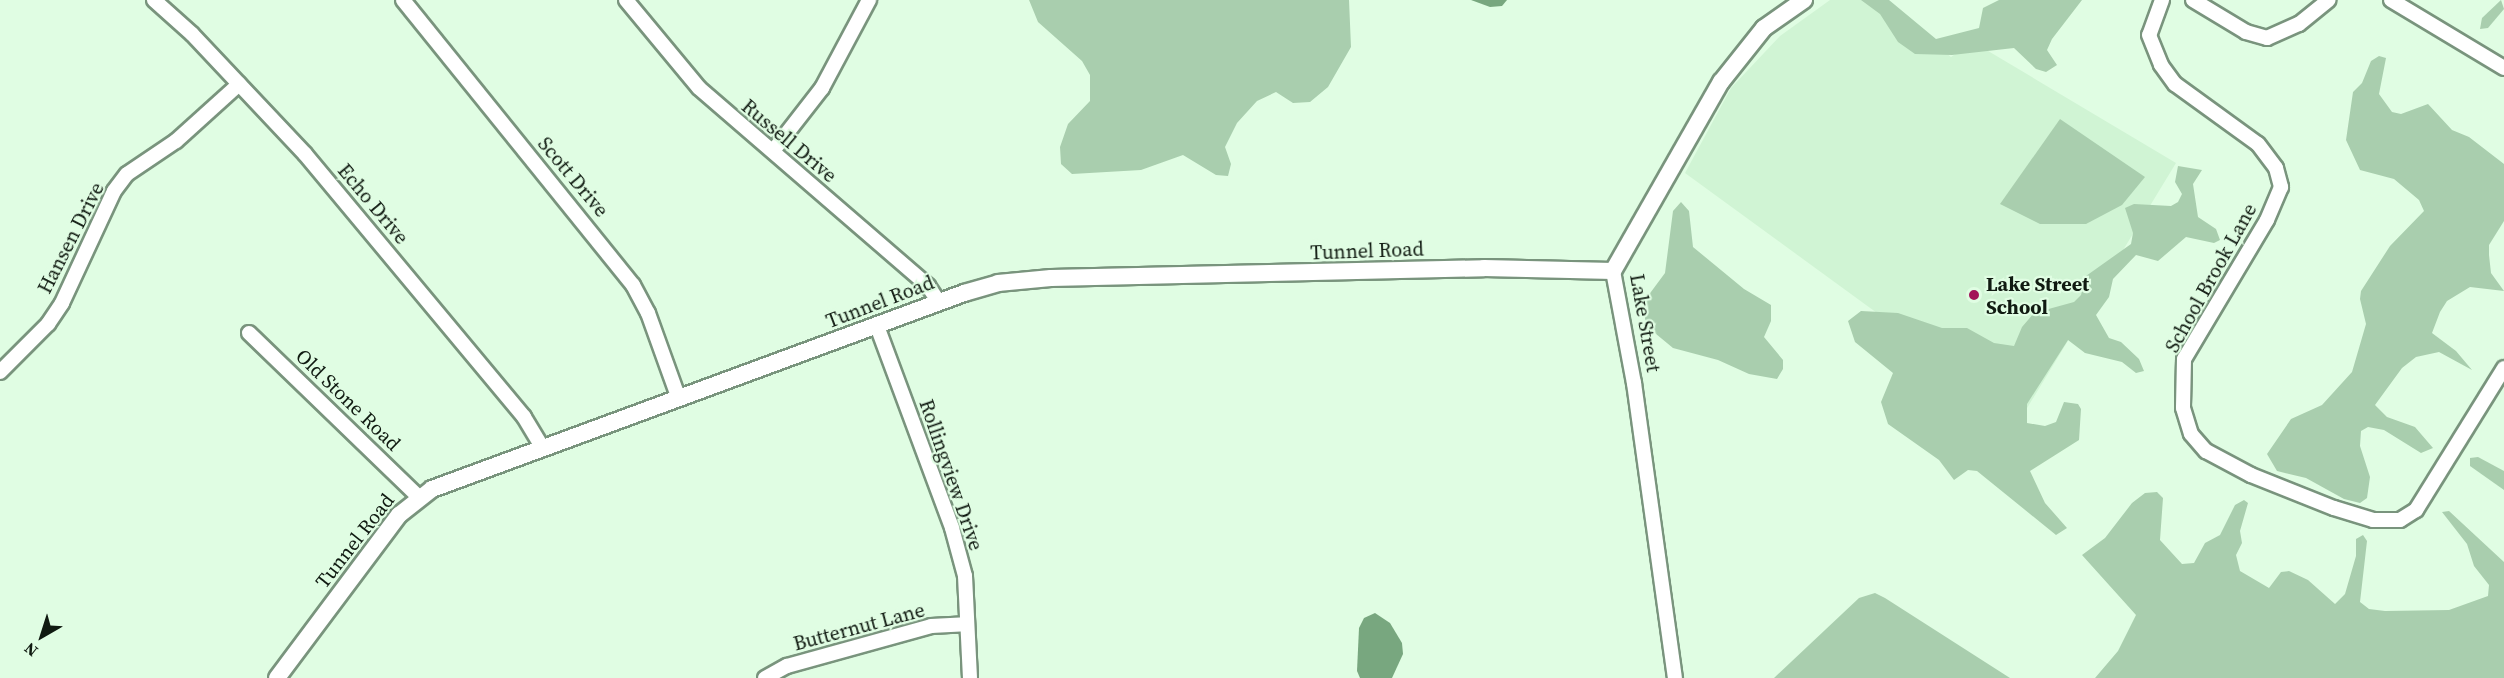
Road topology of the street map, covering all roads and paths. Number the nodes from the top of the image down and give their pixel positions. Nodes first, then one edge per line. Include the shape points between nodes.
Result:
1 (154, 0) edge
2 (404, 0) edge
3 (626, 0) edge
4 (868, 0) edge
5 (1804, 0) edge
6 (2162, 0) edge
7 (2193, 0) edge
8 (2330, 0) edge
9 (2391, 0) edge
10 (2504, 68) edge
11 (239, 84) junction
12 (773, 151) junction
13 (1613, 271) junction
14 (938, 301) junction
15 (876, 326) junction
16 (249, 333) dead end
17 (2504, 368) edge
18 (0, 372) edge
19 (680, 399) junction
20 (543, 449) junction
21 (419, 497) junction
22 (966, 624) junction
23 (278, 678) edge
24 (765, 678) edge
25 (970, 678) edge
26 (1675, 678) edge

1 - 11 street, Echo Drive
2 - 19 street, Scott Drive via 633,285 648,313
3 - 12 street, Russell Drive via 699,88
4 - 12 street via 822,88
5 - 13 main road, Lake Street via 1764,28 1721,82
6 - 17 street, School Brook Lane via 2149,35 2161,65 2175,84 2258,144 2276,168 2281,187 2267,219 2184,359 2183,408 2191,434 2206,451 2251,475 2334,508 2373,520 2400,520 2416,510
7 - 8 street via 2246,32 2267,38 2299,24
9 - 10 street
11 - 18 street, Hansen Drive via 176,141 127,174 114,191 62,303 48,324
11 - 20 street, Echo Drive via 409,276 524,417
12 - 14 street, Russell Drive via 928,286
13 - 14 main road, Tunnel Road via 1493,268 1052,278 998,283
13 - 26 street, Lake Street via 1634,384
14 - 15 main road, Tunnel Road
15 - 19 main road, Tunnel Road
15 - 22 street, Rollingview Drive via 952,528 965,576
16 - 21 street, Old Stone Road
19 - 20 main road, Tunnel Road
20 - 21 main road, Tunnel Road via 477,471
21 - 23 main road, Tunnel Road via 399,515
22 - 24 street, Butternut Lane via 931,626 787,666
22 - 25 street, Rollingview Drive

